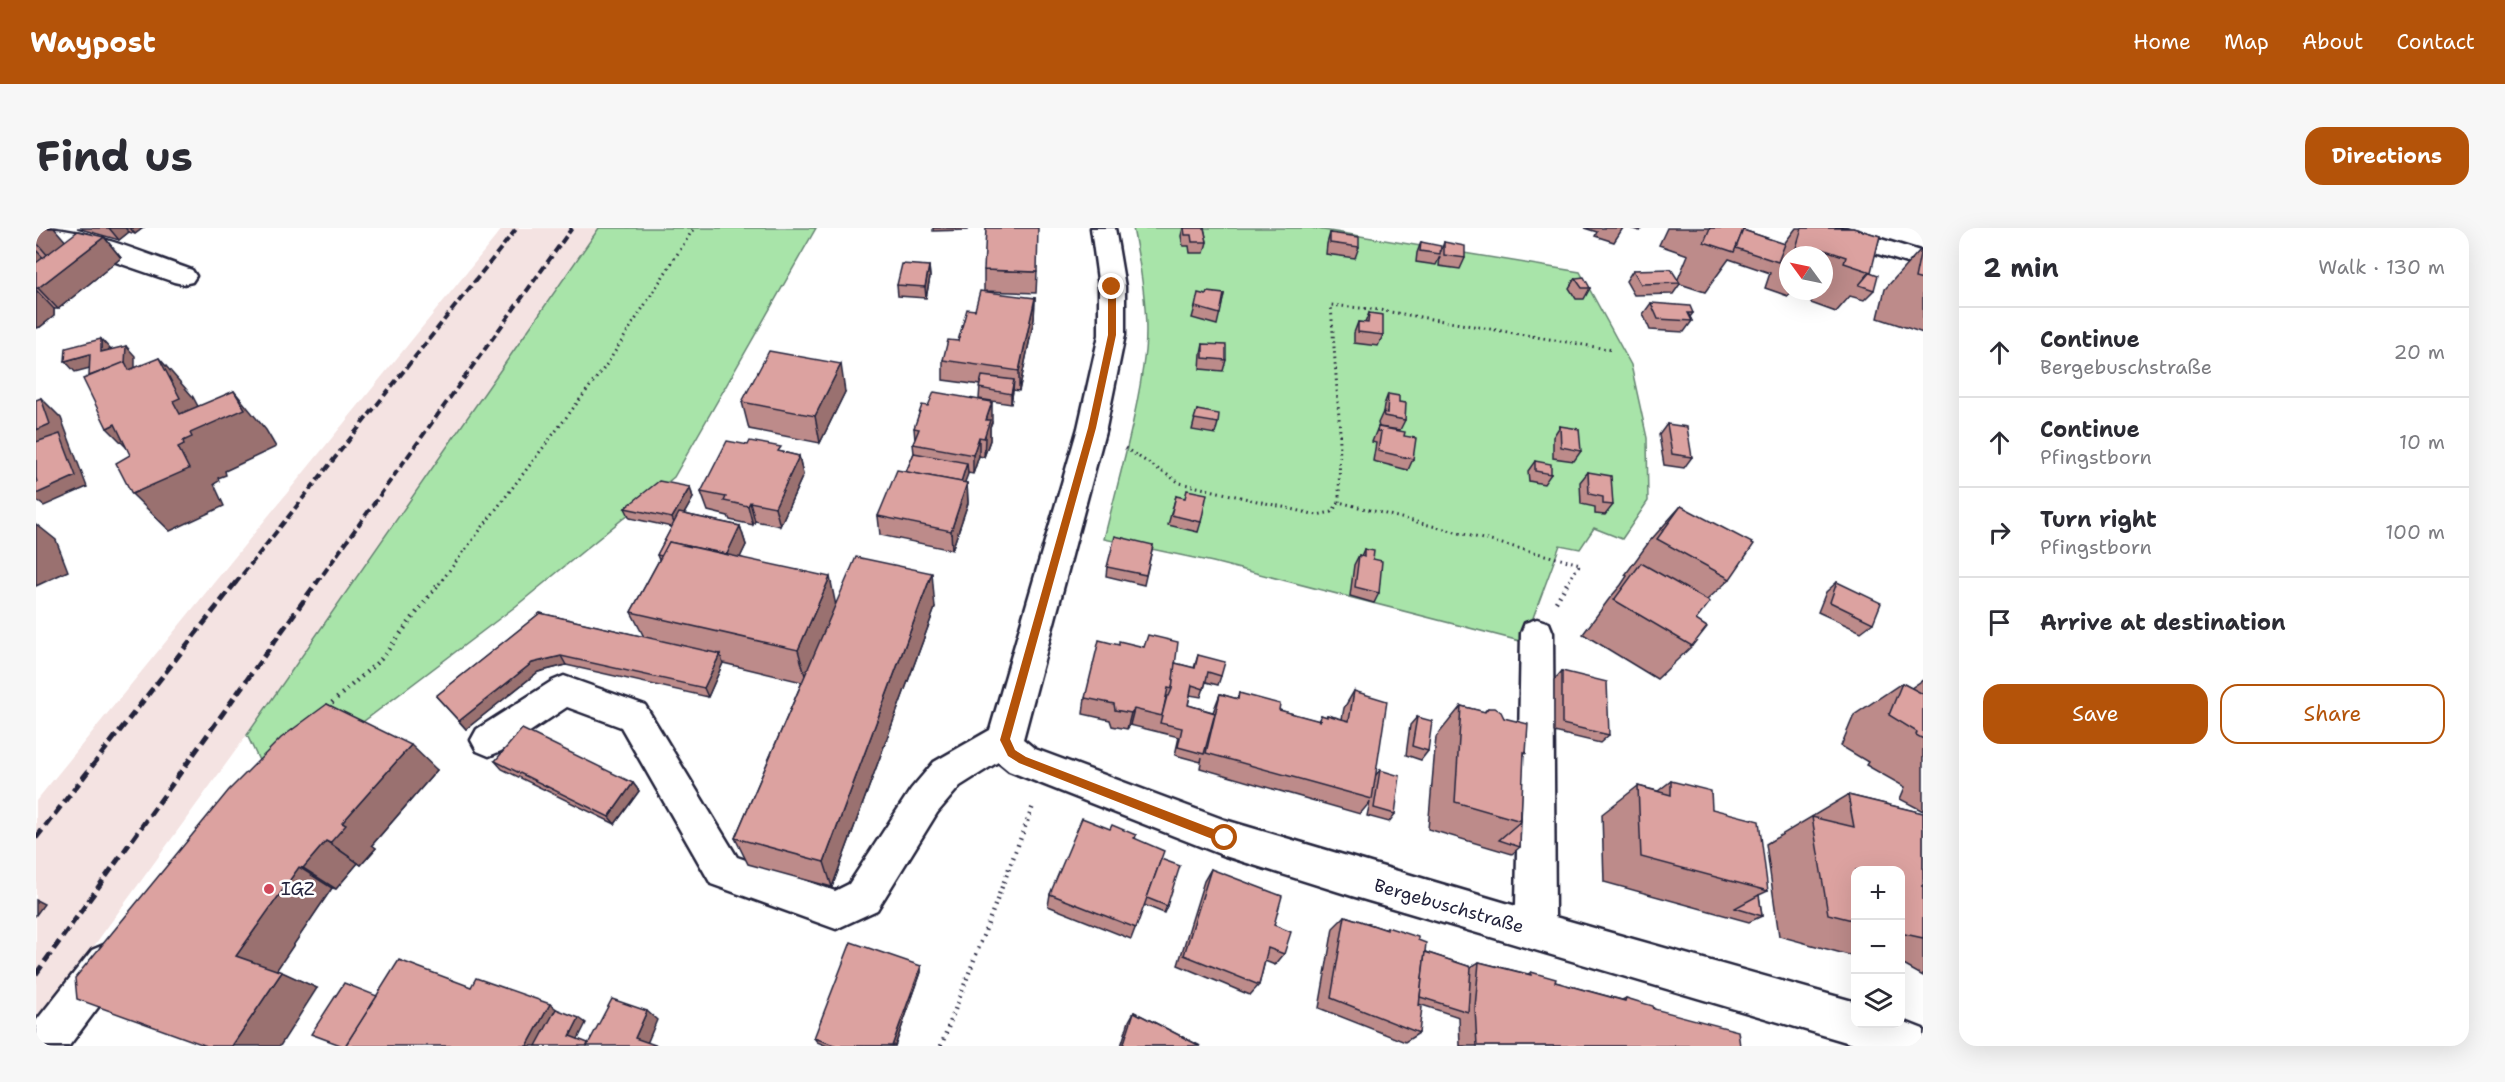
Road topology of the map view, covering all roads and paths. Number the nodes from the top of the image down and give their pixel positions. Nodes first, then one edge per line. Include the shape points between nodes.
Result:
1 (694, 228) edge
2 (1103, 228) edge
3 (1819, 228) edge
4 (36, 230) edge
5 (1892, 239) edge
6 (1923, 260) edge
7 (183, 276) dead end
8 (1613, 350) dead end
9 (1092, 428) junction
10 (1339, 502) junction
11 (1580, 564) dead end
12 (1537, 633) dead end
13 (319, 713) edge
14 (489, 740) dead end
15 (1005, 740) junction
16 (1049, 771) junction
17 (1535, 931) junction
18 (128, 934) edge
19 (1851, 1022) edge
20 (1869, 1028) edge
21 (43, 1046) edge
22 (941, 1046) edge
23 (1916, 1046) edge

1 - 13 path via 607,364 381,659
2 - 9 street via 1112,287 1112,335
3 - 5 street
4 - 7 street
5 - 6 street
8 - 10 path via 1331,305 1340,432
9 - 10 path via 1180,483 1317,516 1332,512
9 - 15 street
10 - 11 path
12 - 17 street
14 - 15 street via 564,691 633,716 724,870 836,910 863,897 924,801 947,774
15 - 16 street, Bergebuschstraße via 1012,753
16 - 17 street, Bergebuschstraße via 1225,838
16 - 22 path via 1021,833
17 - 19 street, Bergebuschstraße
18 - 21 street
20 - 23 street, Bergebuschstraße

